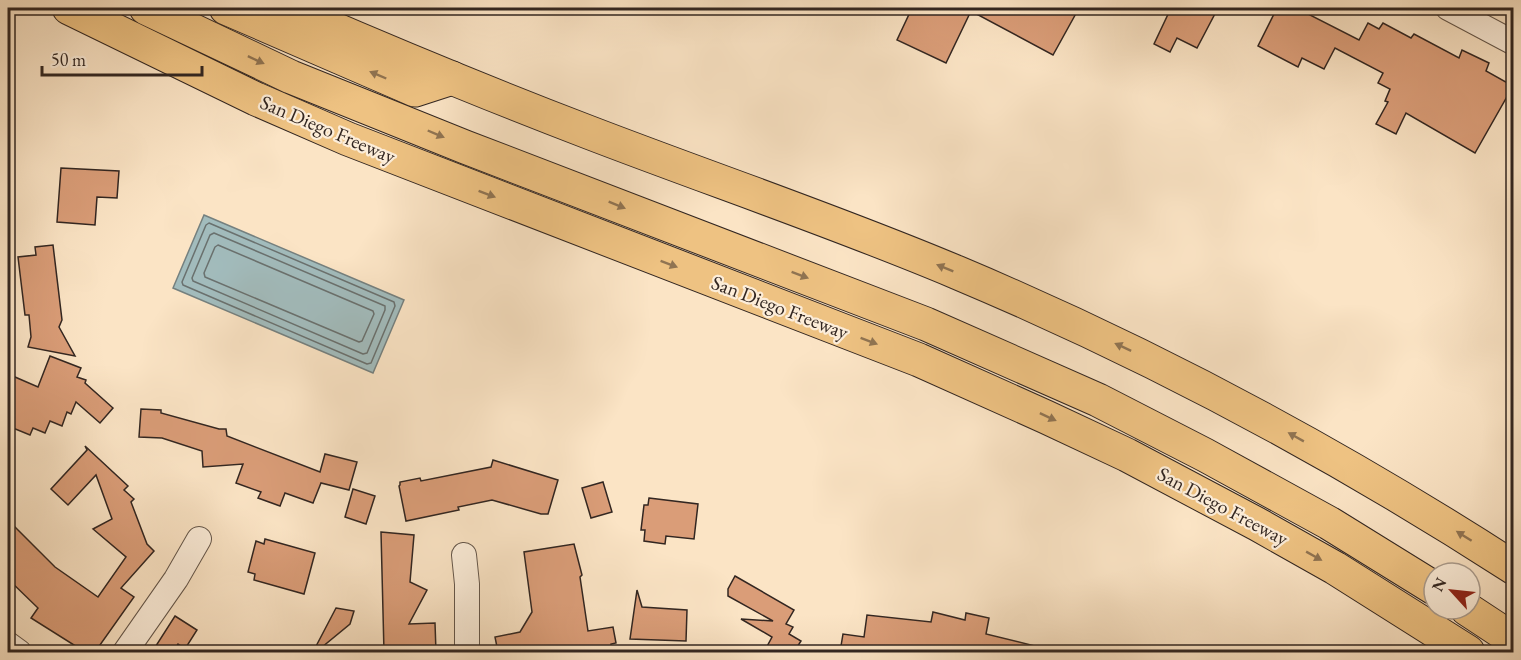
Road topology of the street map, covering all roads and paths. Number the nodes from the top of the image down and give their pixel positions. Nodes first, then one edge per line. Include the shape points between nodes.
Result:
1 (69, 8) edge
2 (146, 8) edge
3 (226, 8) edge
4 (286, 8) edge
5 (1448, 8) edge
6 (1514, 43) edge
7 (452, 78) junction
8 (199, 539) dead end
9 (464, 555) dead end
10 (1514, 568) edge
11 (1422, 581) edge
12 (1482, 619) edge
13 (1514, 640) edge
14 (8, 644) edge
15 (19, 652) edge
16 (125, 652) edge
17 (467, 652) edge
18 (1468, 652) edge

1 -> 18 highway, San Diego Freeway via 348,139 919,360 1046,417 1127,455 1277,535
2 -> 11 highway via 291,76 926,324 1089,396 1205,454
7 -> 3 highway via 415,90
4 - 7 highway
5 - 6 street
10 -> 7 highway via 1391,490 1262,417 1106,339 954,272
8 - 16 street
9 - 17 street
12 - 13 highway
14 - 15 street

